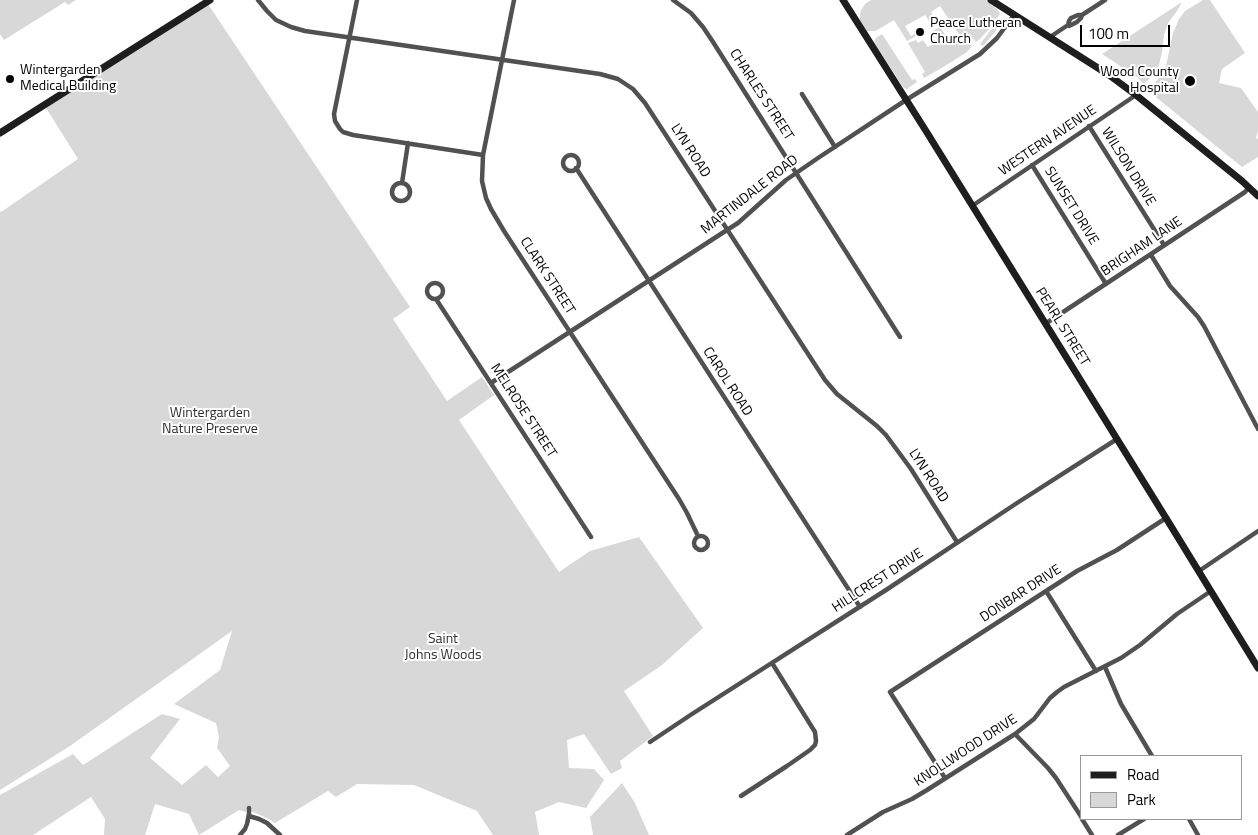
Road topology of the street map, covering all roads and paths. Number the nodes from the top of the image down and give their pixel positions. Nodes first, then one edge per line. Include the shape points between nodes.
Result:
1 (210, 0) edge
2 (258, 0) edge
3 (357, 0) edge
4 (514, 0) edge
5 (673, 0) edge
6 (843, 0) edge
7 (991, 0) edge
8 (1105, 0) edge
9 (1014, 15) junction
10 (1050, 37) junction
11 (349, 38) junction
12 (502, 59) junction
13 (802, 94) dead end
14 (1136, 94) junction
15 (906, 100) junction
16 (1089, 126) junction
17 (0, 133) edge
18 (408, 144) junction
19 (835, 147) junction
20 (484, 155) junction
21 (1032, 165) junction
22 (576, 168) dead end
23 (797, 173) junction
24 (402, 183) dead end
25 (1249, 187) junction
26 (1258, 196) edge
27 (972, 206) junction
28 (727, 230) junction
29 (1164, 245) junction
30 (1151, 255) junction
31 (649, 282) junction
32 (1106, 284) junction
33 (436, 299) dead end
34 (1045, 324) junction
35 (570, 333) junction
36 (900, 336) dead end
37 (491, 383) junction
38 (1258, 429) edge
39 (1117, 439) junction
40 (1166, 518) junction
41 (1258, 531) edge
42 (698, 536) dead end
43 (591, 537) dead end
44 (957, 542) junction
45 (1199, 571) junction
46 (1046, 591) junction
47 (1212, 591) junction
48 (860, 607) junction
49 (772, 663) junction
50 (1105, 667) junction
51 (1258, 668) edge
52 (1096, 671) junction
53 (1015, 734) junction
54 (650, 742) dead end
55 (1151, 755) edge
56 (945, 778) junction
57 (741, 796) dead end
58 (249, 808) dead end
59 (1080, 815) edge
60 (249, 816) junction
61 (1083, 820) edge
62 (1142, 820) edge
63 (1190, 820) edge
64 (240, 835) edge
65 (280, 835) edge
66 (847, 835) edge
67 (1092, 835) edge
68 (1118, 835) edge
69 (1198, 835) edge

1 - 17 street
2 - 11 street, LYN ROAD via 276,20 292,28
3 - 11 street
4 - 12 street, CLARK STREET
5 - 23 street, CHARLES STREET via 703,27
6 - 15 street, PEARL STREET
7 - 9 street
8 - 10 street via 1077,22
9 - 10 street
9 - 15 street, MARTINDALE ROAD via 986,49
10 - 14 street
11 - 12 street, LYN ROAD
11 - 18 street via 334,114 337,125 347,134
12 - 20 street, CLARK STREET
12 - 28 street, LYN ROAD via 600,74 626,83 645,103
13 - 19 street
14 - 16 street, WESTERN AVENUE
14 - 25 street
15 - 19 street, MARTINDALE ROAD
15 - 27 street, PEARL STREET
16 - 21 street, WESTERN AVENUE
16 - 29 street, WILSON DRIVE
18 - 20 street
18 - 24 street
19 - 23 street, MARTINDALE ROAD
20 - 35 street, CLARK STREET via 482,181 491,210
21 - 27 street, WESTERN AVENUE
21 - 32 street, SUNSET DRIVE
22 - 31 street, CAROL ROAD
23 - 28 street, MARTINDALE ROAD
23 - 36 street, CHARLES STREET
25 - 26 street
25 - 29 street, BRIGHAM LANE
27 - 34 street, PEARL STREET
28 - 31 street, MARTINDALE ROAD
28 - 44 street, LYN ROAD via 825,380 899,450
29 - 30 street, BRIGHAM LANE
30 - 32 street, BRIGHAM LANE
30 - 38 street via 1170,286 1208,332
31 - 35 street, MARTINDALE ROAD
31 - 48 street, CAROL ROAD
32 - 34 street, BRIGHAM LANE
33 - 37 street, MELROSE STREET
34 - 39 street, PEARL STREET
35 - 37 street, MARTINDALE ROAD
35 - 42 street, CLARK STREET via 679,499
37 - 43 street, MELROSE STREET
39 - 40 street, PEARL STREET
39 - 44 street, HILLCREST DRIVE
40 - 45 street, PEARL STREET
40 - 46 street, DONBAR DRIVE
41 - 45 street
44 - 48 street, HILLCREST DRIVE
45 - 47 street, PEARL STREET
46 - 52 street
46 - 56 street, DONBAR DRIVE via 890,692
47 - 50 street, KNOLLWOOD DRIVE
47 - 51 street, PEARL STREET
48 - 49 street, HILLCREST DRIVE
49 - 54 street, HILLCREST DRIVE
49 - 57 street via 815,732 816,741 795,761
50 - 52 street, KNOLLWOOD DRIVE
50 - 55 street via 1121,704
52 - 53 street, KNOLLWOOD DRIVE via 1057,692 1027,726
53 - 56 street, KNOLLWOOD DRIVE
53 - 59 street via 1056,778
56 - 66 street, KNOLLWOOD DRIVE
58 - 60 street
60 - 64 street
60 - 65 street via 267,823
61 - 67 street
62 - 68 street
63 - 69 street

